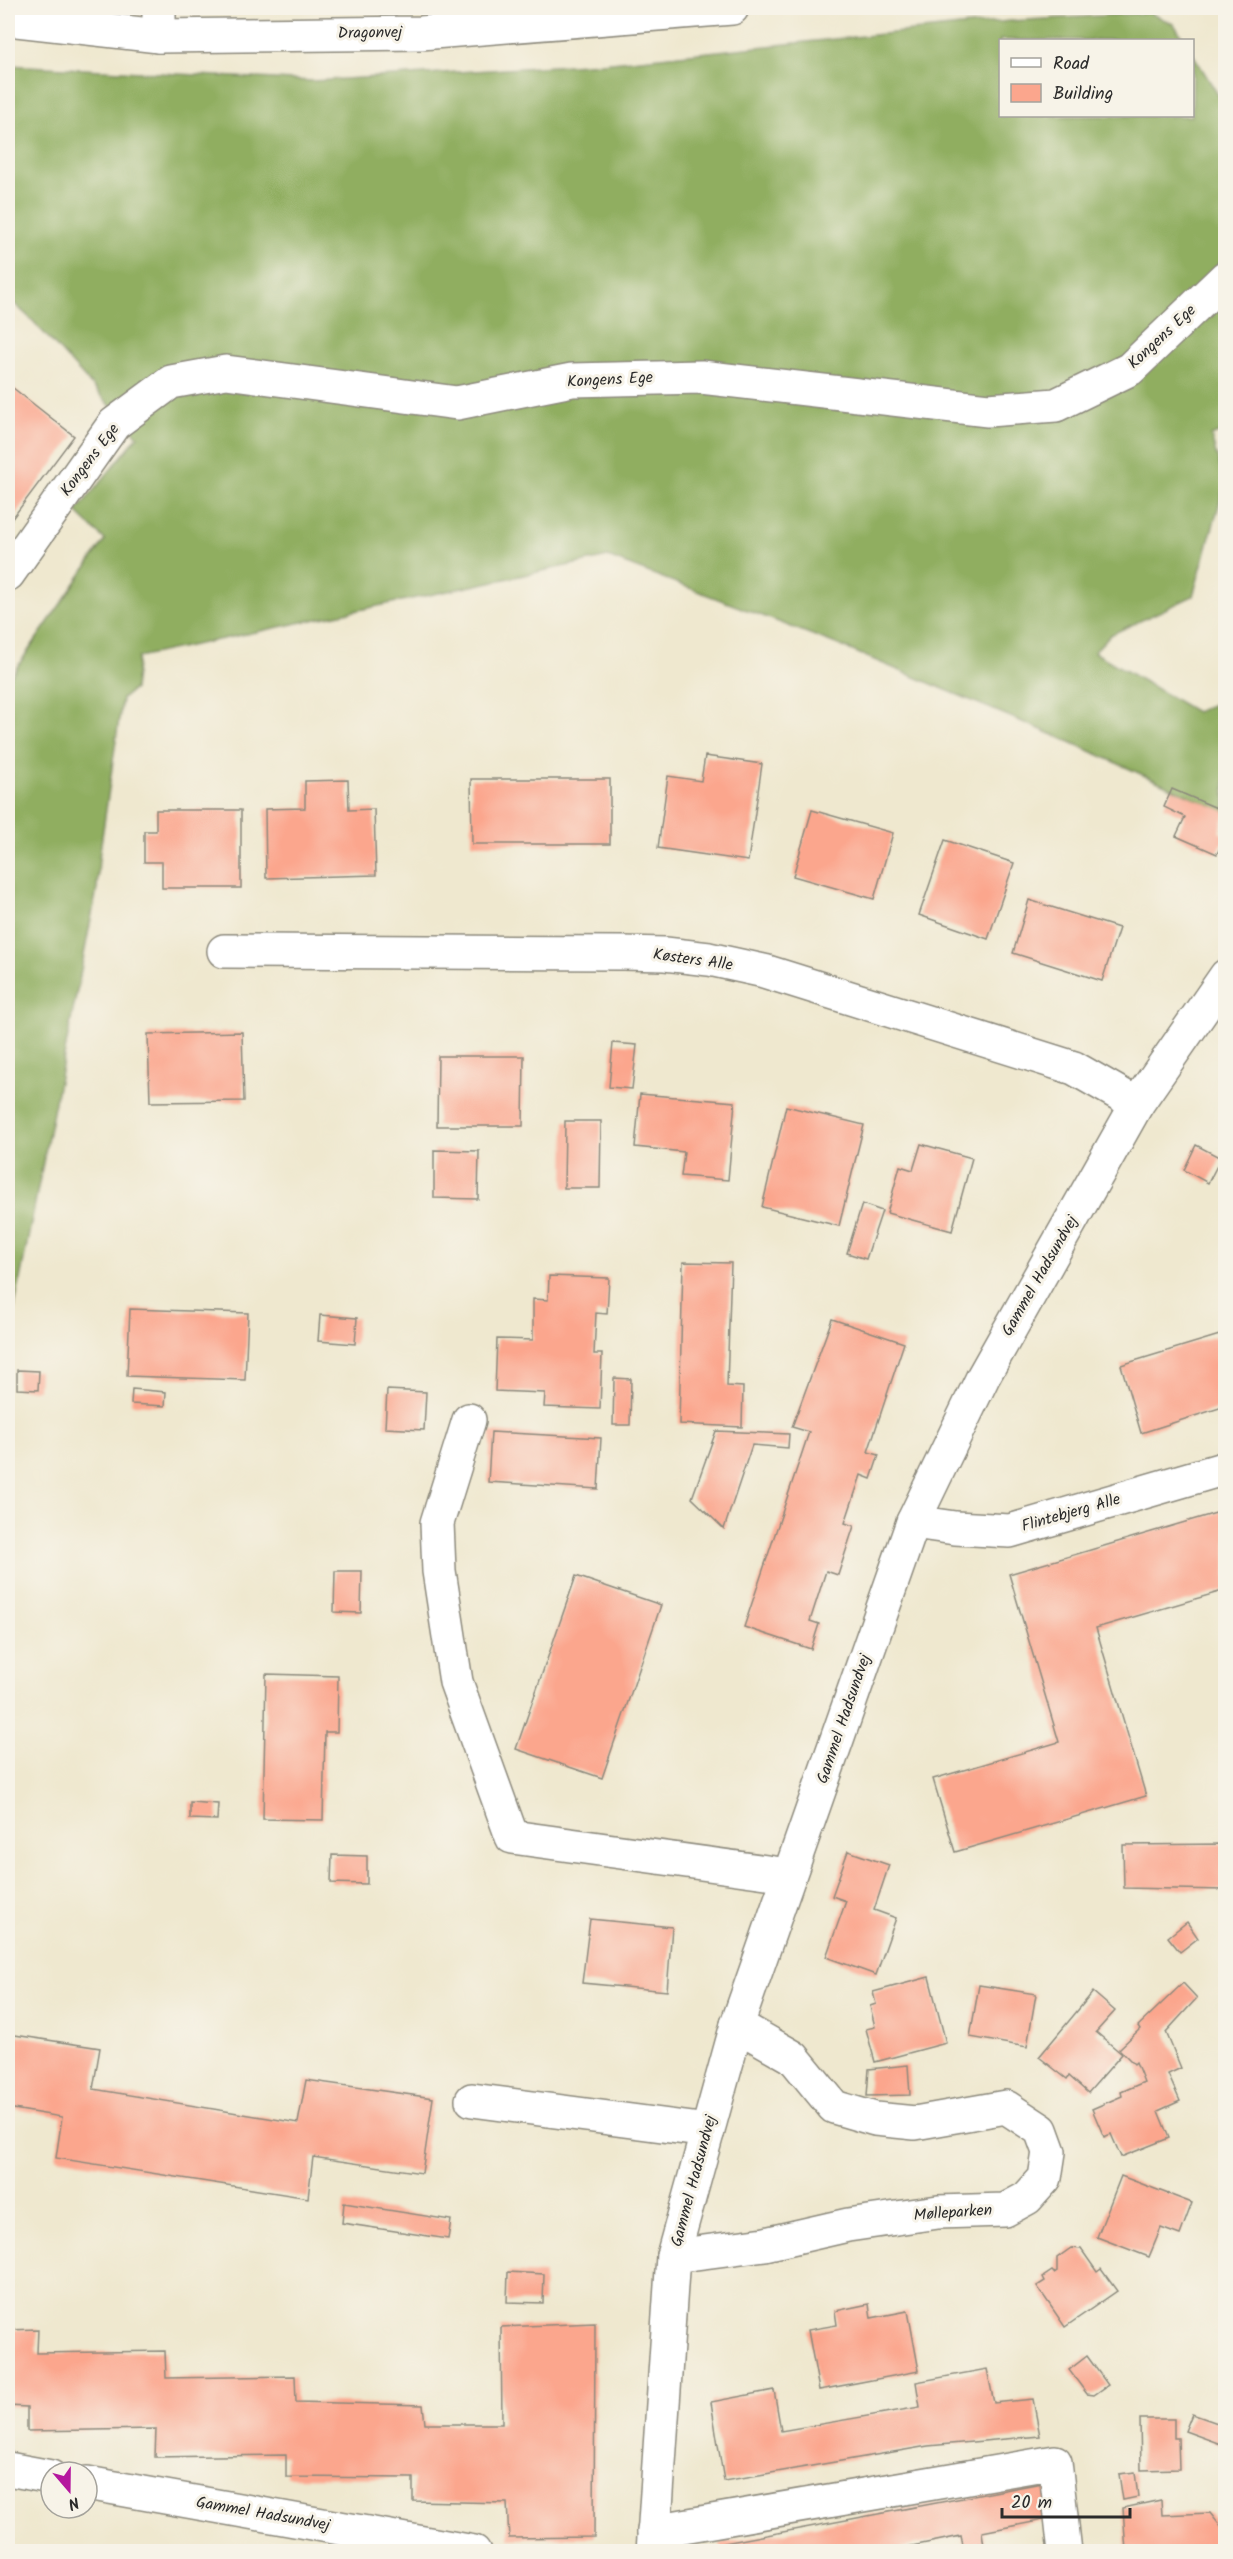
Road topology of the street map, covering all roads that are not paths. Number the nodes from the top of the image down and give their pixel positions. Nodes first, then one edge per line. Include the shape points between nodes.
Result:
1 (732, 8) edge
2 (8, 19) edge
3 (159, 22) edge
4 (1226, 277) edge
5 (8, 574) edge
6 (224, 951) dead end
7 (1226, 976) edge
8 (1137, 1104) junction
9 (469, 1420) dead end
10 (1226, 1468) edge
11 (913, 1522) junction
12 (789, 1875) junction
13 (737, 2025) junction
14 (472, 2100) dead end
15 (708, 2130) junction
16 (673, 2256) junction
17 (8, 2469) edge
18 (39, 2474) edge
19 (99, 2485) edge
20 (653, 2541) edge
21 (474, 2552) edge
22 (1065, 2552) edge

1 - 3 street, Dragonvej via 421,33
2 - 3 street, Dragonvej
4 - 5 street, Kongens Ege via 1130,369 1056,405 988,410 701,377 572,380 457,403 226,372 171,382 114,424
6 - 8 street, Køsters Alle via 644,953 710,959 764,971 1074,1068
7 - 8 street, Gammel Hadsundvej
8 - 11 street, Gammel Hadsundvej via 983,1377
9 - 12 street via 437,1523 439,1571 456,1682 512,1837
10 - 11 street, Flintebjerg Alle via 1011,1531
11 - 12 street, Gammel Hadsundvej
12 - 13 street, Gammel Hadsundvej
13 - 15 street, Gammel Hadsundvej
13 - 16 street, Mølleparken via 793,2057 834,2107 875,2119 915,2123 1006,2108 1041,2130 1049,2152 1045,2178 1027,2198 1005,2210 926,2214 848,2225 765,2244
14 - 15 street
15 - 16 street, Gammel Hadsundvej
16 - 20 street, Gammel Hadsundvej
17 - 18 street
19 - 21 street, Gammel Hadsundvej
20 - 22 street, Gammel Hadsundvej via 1055,2462

